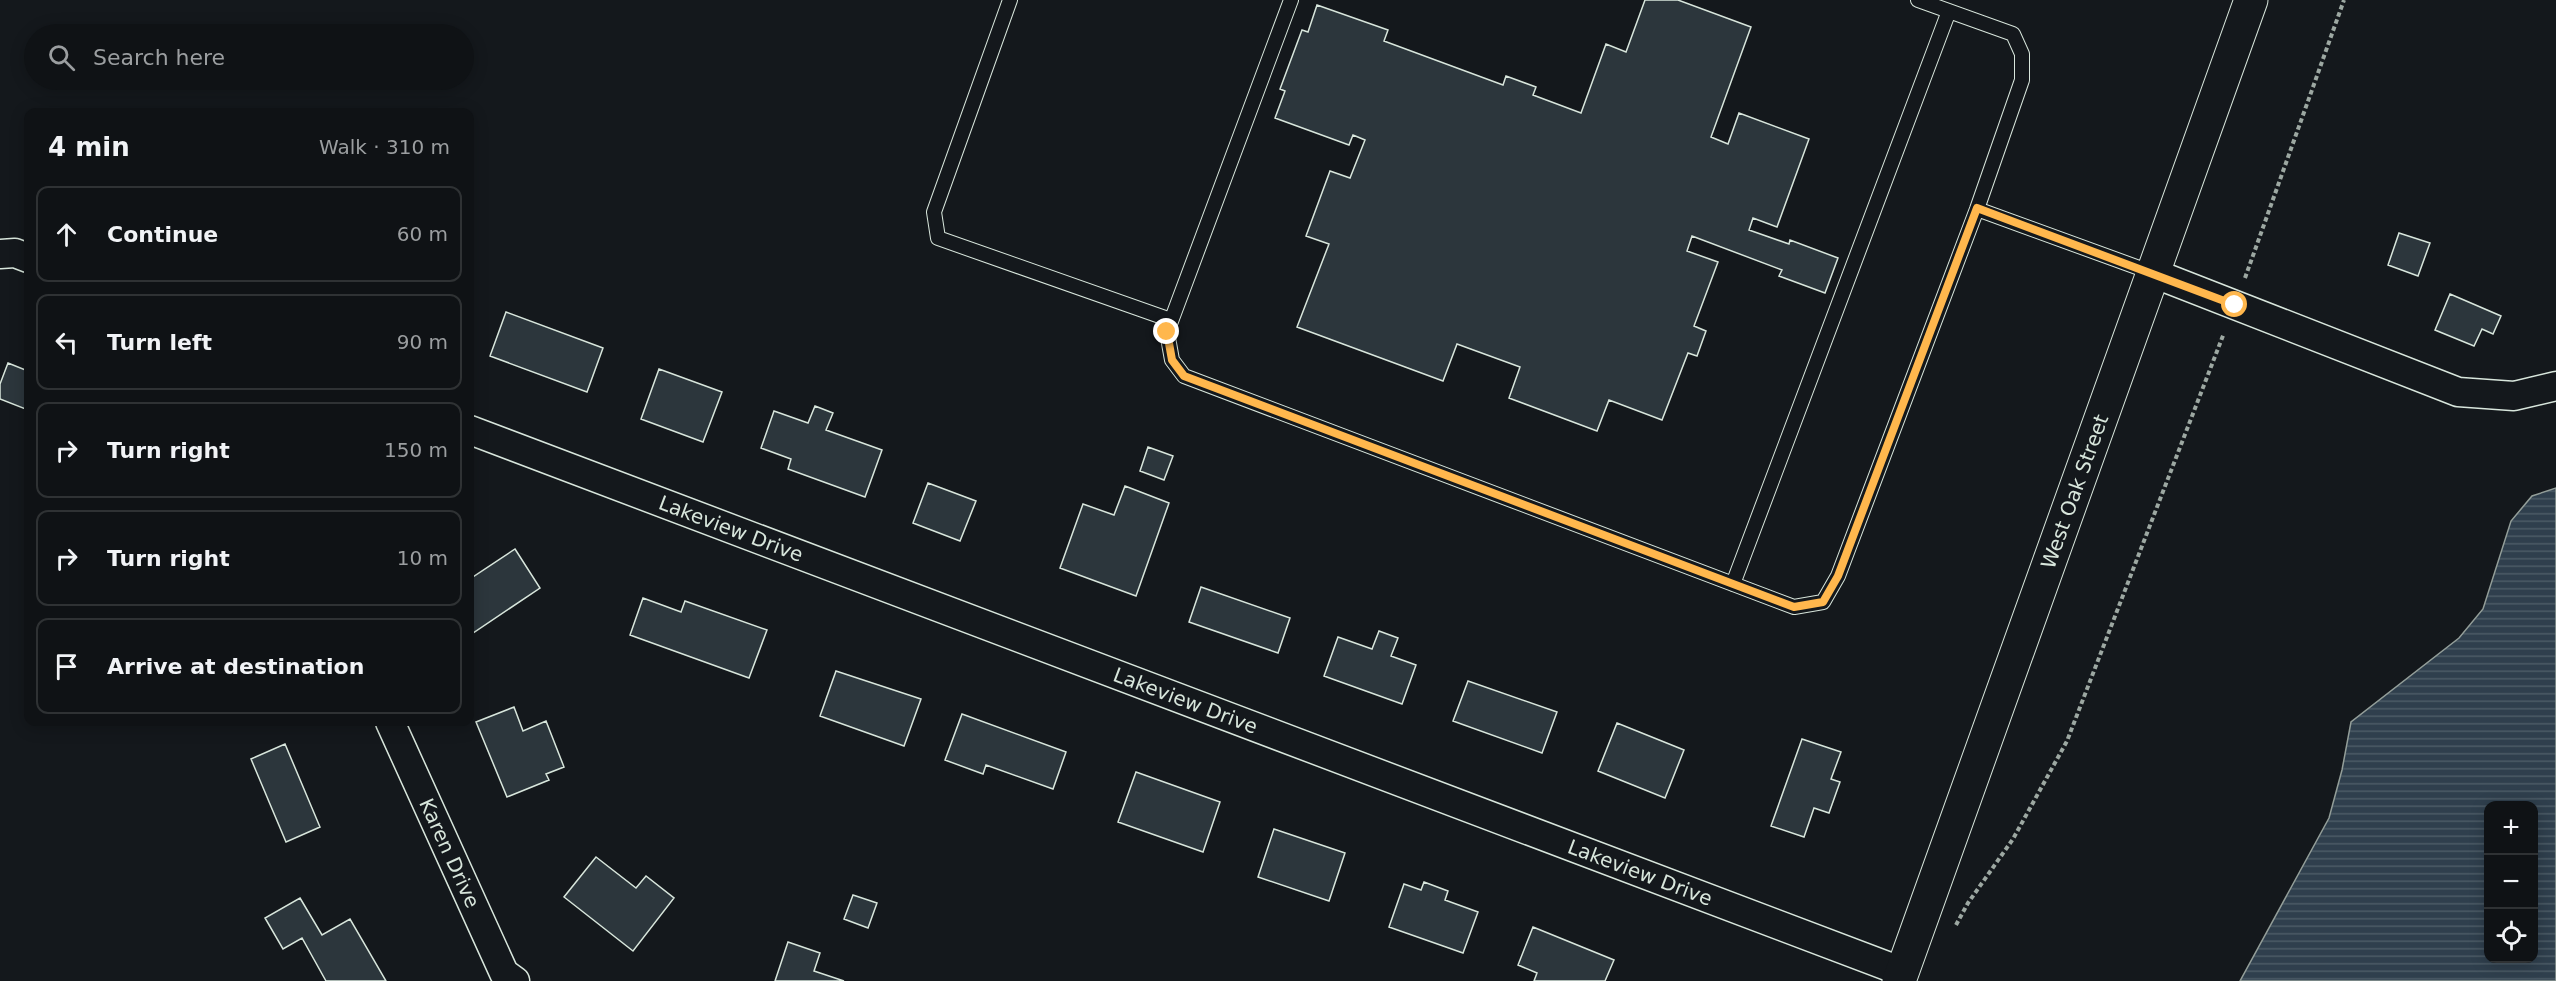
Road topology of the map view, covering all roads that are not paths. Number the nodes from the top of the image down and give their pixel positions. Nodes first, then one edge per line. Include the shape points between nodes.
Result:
1 (1010, 0) edge
2 (1291, 0) edge
3 (1918, 0) edge
4 (2251, 0) edge
5 (1948, 11) junction
6 (1977, 208) junction
7 (0, 254) edge
8 (24, 256) edge
9 (2152, 273) junction
10 (1171, 320) junction
11 (2556, 386) edge
12 (474, 432) edge
13 (1733, 584) junction
14 (392, 726) edge
15 (1901, 976) edge
16 (514, 981) edge

1 - 10 lane via 934,212 938,238
2 - 10 lane
3 - 5 lane
4 - 9 main road, West Oak Street
5 - 6 lane via 2013,34 2022,54 2022,80
5 - 13 lane
6 - 9 lane
6 - 13 lane via 1838,576 1823,602 1794,607
7 - 8 street
9 - 11 street via 2458,392 2514,396
9 - 15 main road, West Oak Street
10 - 13 lane via 1167,332 1172,360 1184,376
12 - 15 street, Lakeview Drive
14 - 16 street, Karen Drive via 504,973

